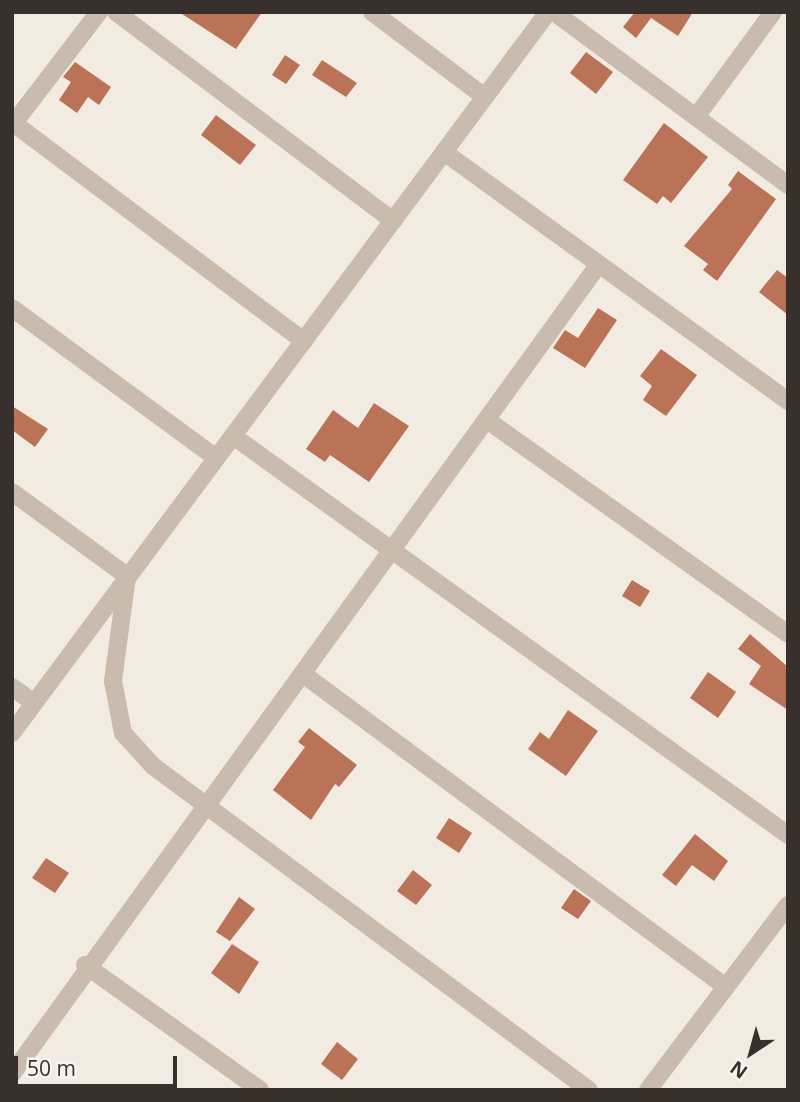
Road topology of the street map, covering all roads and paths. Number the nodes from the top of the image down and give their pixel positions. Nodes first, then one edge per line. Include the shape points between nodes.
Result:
1 (99, 12) edge
2 (116, 12) edge
3 (372, 12) edge
4 (548, 12) edge
5 (554, 12) edge
6 (773, 12) edge
7 (485, 97) junction
8 (696, 117) junction
9 (13, 123) edge
10 (444, 152) junction
11 (788, 185) edge
12 (393, 221) junction
13 (599, 264) junction
14 (12, 308) edge
15 (304, 341) junction
16 (788, 401) edge
17 (487, 420) junction
18 (233, 436) junction
19 (216, 458) junction
20 (12, 492) edge
21 (393, 550) junction
22 (127, 576) junction
23 (788, 634) edge
24 (303, 674) junction
25 (12, 687) edge
26 (34, 703) junction
27 (12, 733) edge
28 (207, 806) junction
29 (788, 835) edge
30 (788, 905) edge
31 (88, 967) junction
32 (726, 987) junction
33 (12, 1074) edge
34 (260, 1090) edge
35 (589, 1090) edge
36 (648, 1090) edge

1 - 9 street
2 - 12 street
3 - 7 street
4 - 7 street
5 - 8 street
6 - 8 street
7 - 10 street
8 - 11 street
9 - 15 street
10 - 12 street
10 - 13 street
12 - 15 street
13 - 16 street
13 - 17 street
14 - 19 street
15 - 18 street
17 - 21 street
17 - 23 street
18 - 19 street
18 - 21 street
19 - 22 street
20 - 22 street
21 - 24 street
21 - 29 street
22 - 26 street
22 - 28 street via 113,681 123,733 153,766
24 - 28 street
24 - 32 street
25 - 26 street
26 - 27 street
28 - 31 street
28 - 35 street
30 - 32 street
31 - 33 street
31 - 34 street
32 - 36 street

